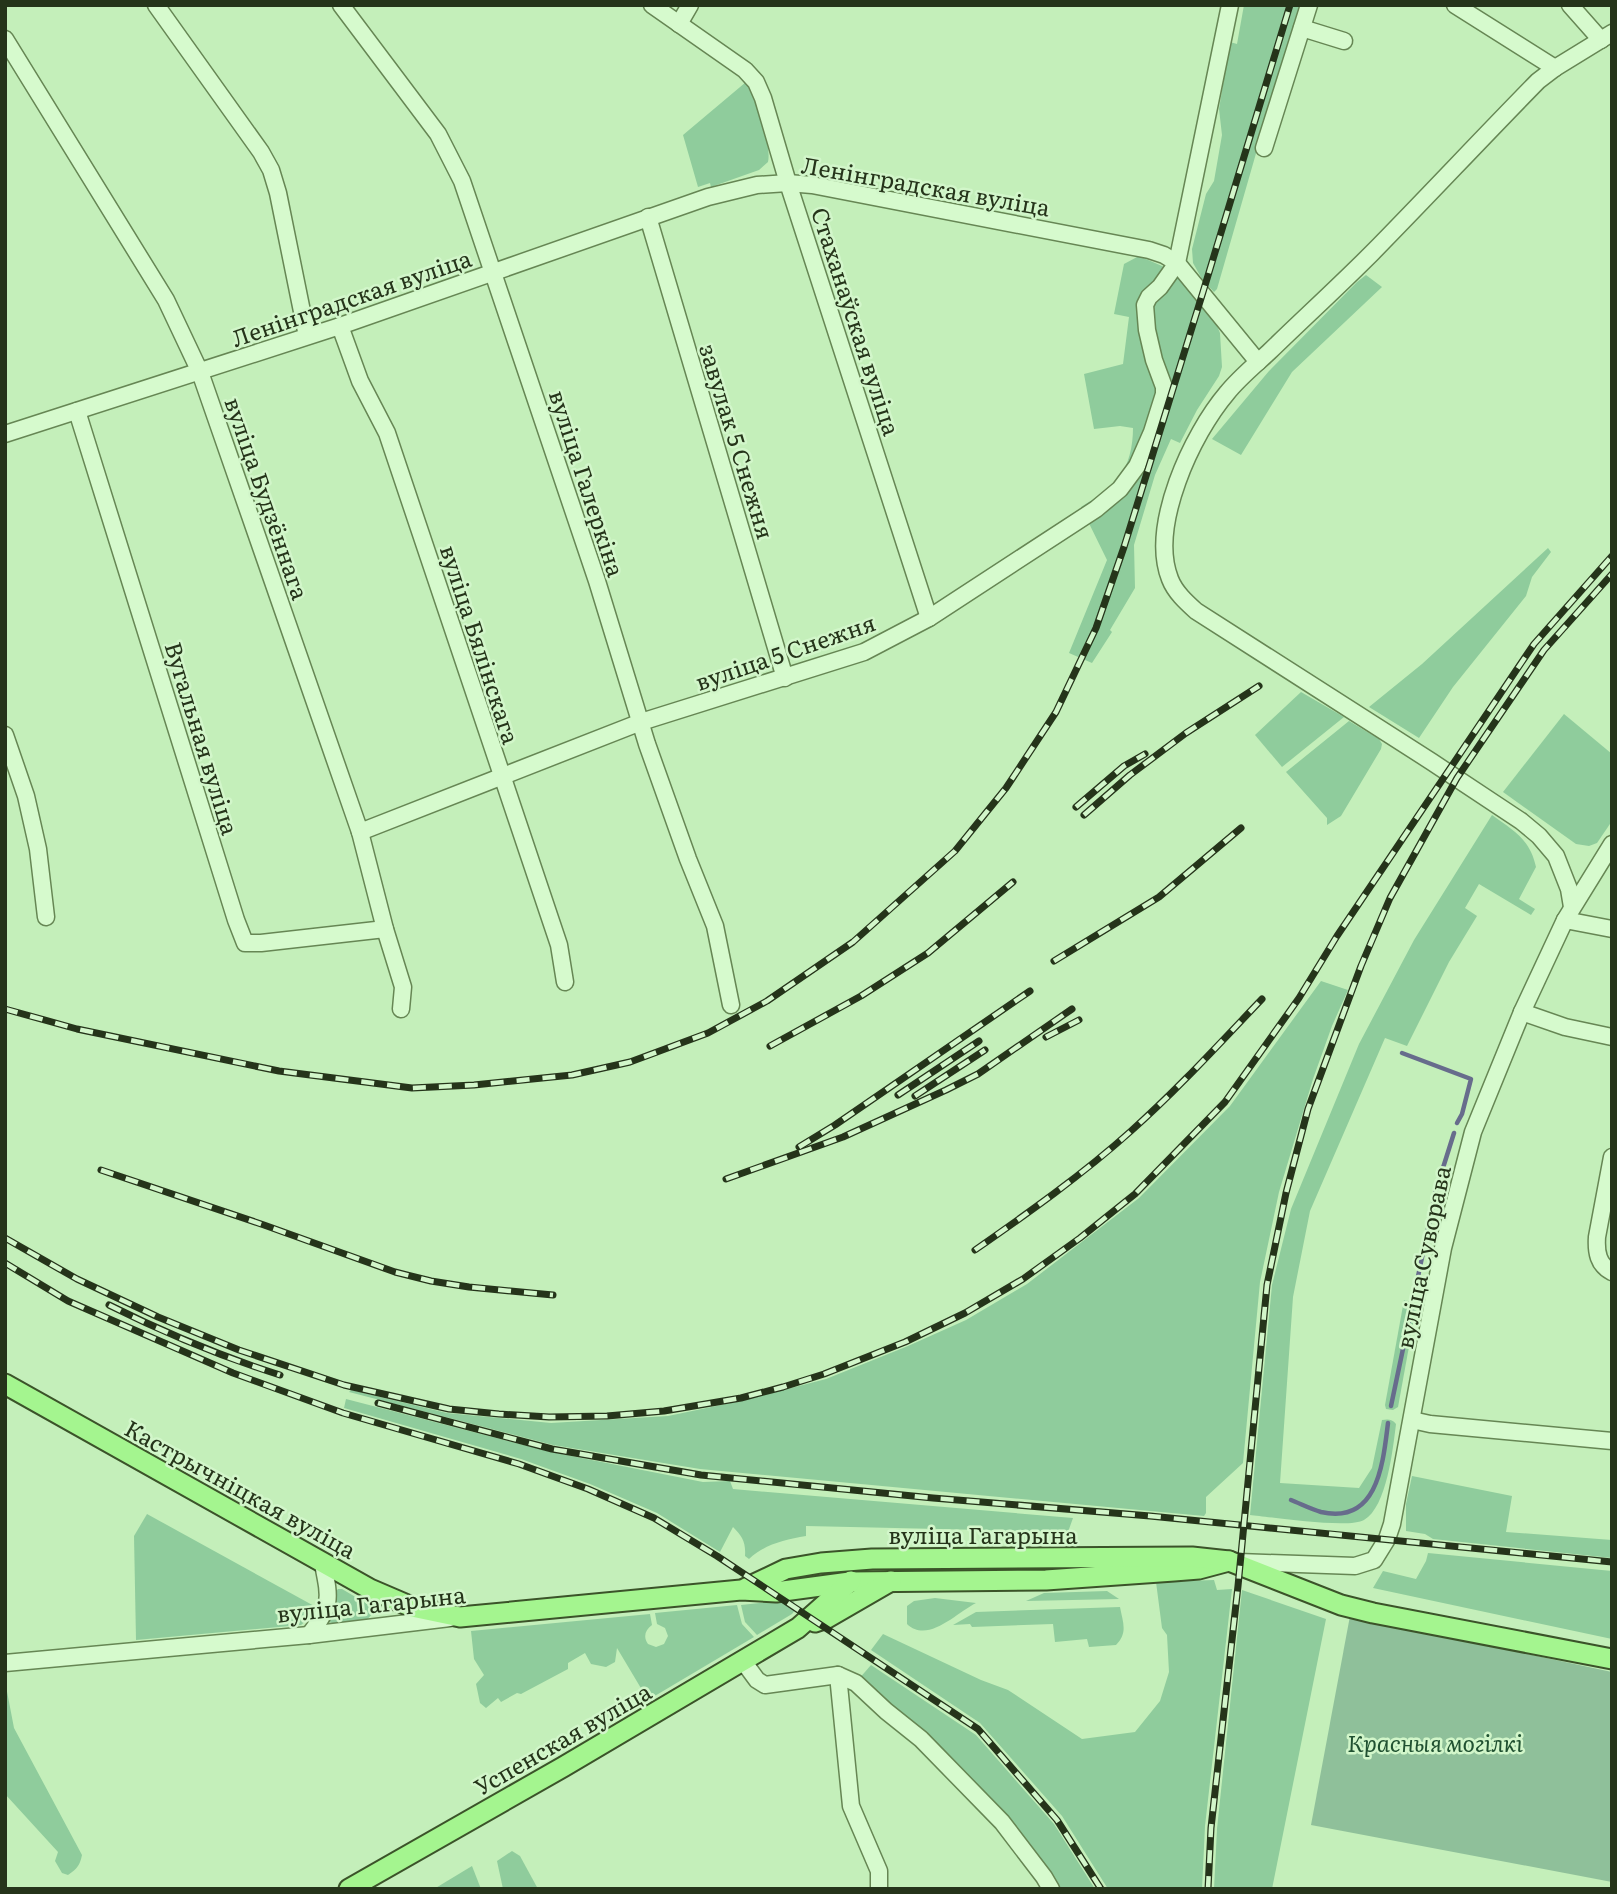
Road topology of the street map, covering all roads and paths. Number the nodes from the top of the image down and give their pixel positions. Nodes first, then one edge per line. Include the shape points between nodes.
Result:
1 (156, 5) edge
2 (341, 5) edge
3 (652, 5) edge
4 (690, 5) edge
5 (1230, 5) edge
6 (1309, 5) edge
7 (1455, 5) edge
8 (1570, 5) edge
9 (679, 24) junction
10 (1302, 28) junction
11 (1606, 37) edge
12 (5, 39) edge
13 (1343, 41) dead end
14 (1555, 68) junction
15 (1264, 148) dead end
16 (788, 183) junction
17 (648, 217) junction
18 (1177, 262) junction
19 (494, 272) junction
20 (340, 326) junction
21 (307, 336) junction
22 (1258, 362) junction
23 (200, 372) junction
24 (77, 411) junction
25 (5, 434) edge
26 (929, 618) junction
27 (785, 678) junction
28 (641, 722) junction
29 (5, 735) edge
30 (501, 777) junction
31 (360, 832) junction
32 (1612, 844) edge
33 (1568, 914) junction
34 (46, 917) dead end
35 (385, 929) junction
36 (1612, 929) edge
37 (565, 982) dead end
38 (731, 1005) dead end
39 (401, 1009) dead end
40 (1522, 1012) junction
41 (1612, 1037) edge
42 (1612, 1157) edge
43 (1612, 1272) edge
44 (5, 1384) edge
45 (1412, 1420) junction
46 (1612, 1441) edge
47 (1018, 1558) junction
48 (872, 1559) junction
49 (1229, 1561) junction
50 (323, 1564) junction
51 (1015, 1580) junction
52 (891, 1581) junction
53 (850, 1582) junction
54 (811, 1587) junction
55 (741, 1590) junction
56 (823, 1607) junction
57 (460, 1617) junction
58 (798, 1628) junction
59 (309, 1635) junction
60 (1612, 1659) edge
61 (743, 1661) junction
62 (5, 1663) edge
63 (838, 1675) junction
64 (349, 1889) edge
65 (879, 1889) edge
66 (1051, 1889) edge

1 - 21 street via 271,170
2 - 19 street, вуліца Галеркіна via 438,134 462,181
3 - 9 street, Стаханаўская вуліца
4 - 9 street
5 - 18 street
6 - 10 street
7 - 14 street
8 - 11 street
9 - 16 street, Стаханаўская вуліца via 756,82
10 - 13 street
10 - 15 street
11 - 14 street
12 - 23 street, вуліца Будзённага via 166,300
14 - 22 street
16 - 17 street, Ленінградская вуліца via 757,185
16 - 18 street, Ленінградская вуліца via 1066,233 1149,250
16 - 26 street, Стаханаўская вуліца
17 - 19 street, Ленінградская вуліца
17 - 27 street, завулак 5 Снежня
18 - 22 street, Ленінградская вуліца
18 - 26 street, вуліца 5 Снежня via 1145,305 1164,394 1137,466 1120,489 1096,509
19 - 20 street, Ленінградская вуліца
19 - 28 street, вуліца Галеркіна
20 - 21 street, Ленінградская вуліца
20 - 30 street, вуліца Бялінскага via 360,382 387,433
21 - 23 street, Ленінградская вуліца
22 - 33 street via 1227,393 1200,432 1180,476 1164,540 1171,581 1196,611 1539,836 1556,856 1569,890
23 - 24 street, Ленінградская вуліца
23 - 31 street, вуліца Будзённага
24 - 25 street, Ленінградская вуліца
24 - 35 street, Вугальная вуліца via 245,943
26 - 27 street, вуліца 5 Снежня via 864,652
27 - 28 street, вуліца 5 Снежня
28 - 30 street, вуліца 5 Снежня
28 - 38 street, вуліца Галеркіна via 715,926
29 - 34 street via 38,849
30 - 31 street, вуліца 5 Снежня
30 - 37 street, вуліца Бялінскага via 559,945
31 - 35 street, вуліца Будзённага
32 - 33 street, вуліца Суворава
33 - 36 street
33 - 40 street, вуліца Суворава
35 - 39 street, вуліца Будзённага via 403,987
40 - 41 street
40 - 45 street, вуліца Суворава via 1473,1132 1443,1248
42 - 43 street via 1596,1248 1604,1268
44 - 50 main road, Кастрычніцкая вуліца
45 - 46 street
45 - 49 street, вуліца Суворава via 1392,1524 1374,1560 1355,1566
47 - 48 main road, вуліца Гагарына
47 - 49 main road, вуліца Гагарына
47 - 51 main road via 1025,1570
48 - 53 main road, Успенская вуліца
48 - 55 main road, вуліца Гагарына via 786,1569
49 - 51 main road, вуліца Гагарына via 1199,1569
49 - 60 main road, вуліца Гагарына via 1341,1605
50 - 57 main road, Кастрычніцкая вуліца via 412,1607
50 - 59 street via 328,1607
51 - 52 main road, вуліца Гагарына
52 - 53 main road, вуліца Гагарына
52 - 58 main road, Успенская вуліца via 827,1618
53 - 54 main road, вуліца Гагарына
53 - 56 main road, Успенская вуліца
54 - 55 main road, вуліца Гагарына
54 - 56 main road via 821,1594
55 - 57 main road, вуліца Гагарына
56 - 58 main road, Успенская вуліца
57 - 59 street, вуліца Гагарына
58 - 61 main road, Успенская вуліца
59 - 62 street, вуліца Гагарына
61 - 63 street via 765,1685
61 - 64 main road, Успенская вуліца
63 - 65 street via 851,1806 879,1871
63 - 66 street via 856,1684 921,1739 1002,1822

